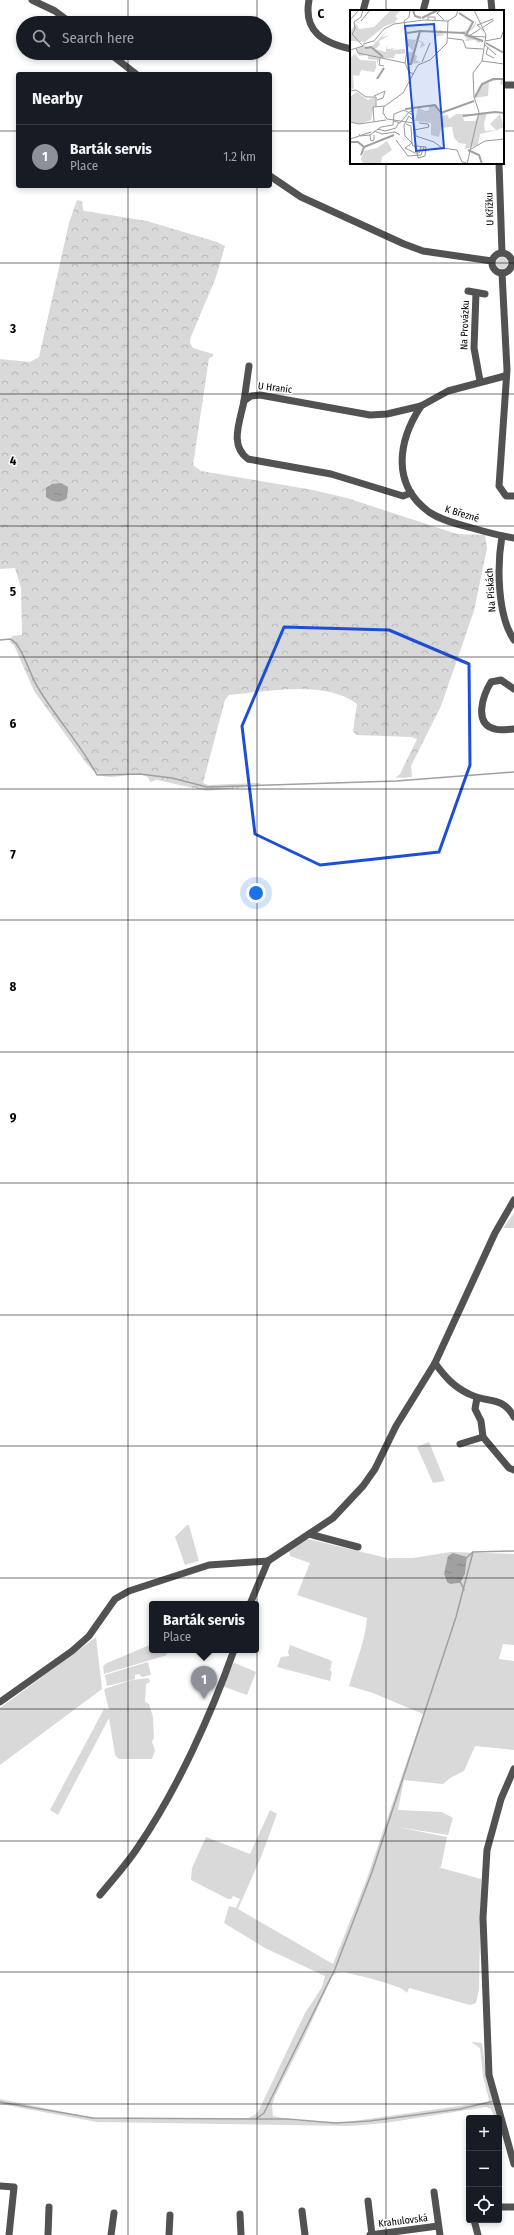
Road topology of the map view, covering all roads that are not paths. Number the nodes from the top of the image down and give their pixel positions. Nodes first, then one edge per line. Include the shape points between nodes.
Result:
1 (32, 0) edge
2 (309, 0) edge
3 (366, 0) edge
4 (426, 0) edge
5 (491, 0) edge
6 (363, 10) edge
7 (423, 10) edge
8 (492, 10) edge
9 (62, 16) edge
10 (350, 49) edge
11 (118, 60) edge
12 (133, 72) edge
13 (498, 164) edge
14 (272, 177) edge
15 (502, 253) junction
16 (492, 261) junction
17 (513, 263) edge
18 (502, 273) junction
19 (468, 291) dead end
20 (476, 293) junction
21 (485, 294) dead end
22 (249, 366) dead end
23 (505, 376) junction
24 (480, 381) junction
25 (244, 401) junction
26 (421, 406) junction
27 (411, 493) junction
28 (514, 496) edge
29 (502, 536) junction
30 (514, 538) edge
31 (514, 640) edge
32 (514, 689) edge
33 (514, 729) edge
34 (514, 1200) edge
35 (435, 1363) junction
36 (477, 1398) junction
37 (514, 1417) edge
38 (482, 1437) junction
39 (460, 1444) dead end
40 (514, 1470) edge
41 (309, 1534) junction
42 (358, 1548) dead end
43 (268, 1561) junction
44 (251, 1601) edge
45 (233, 1653) edge
46 (0, 1702) edge
47 (514, 1769) edge
48 (100, 1895) dead end
49 (514, 2164) edge
50 (0, 2186) edge
51 (434, 2192) dead end
52 (368, 2201) dead end
53 (50, 2207) dead end
54 (502, 2207) edge
55 (514, 2207) edge
56 (302, 2211) dead end
57 (114, 2213) dead end
58 (240, 2214) dead end
59 (170, 2215) dead end
60 (475, 2223) edge
61 (438, 2226) junction
62 (9, 2235) edge
63 (48, 2235) edge
64 (111, 2235) edge
65 (169, 2235) edge
66 (240, 2235) edge
67 (305, 2235) edge
68 (372, 2235) edge
69 (440, 2235) edge
70 (478, 2235) edge

1 - 9 street
2 - 10 street via 309,18 313,29 322,39 333,45
3 - 6 street
4 - 7 street
5 - 8 street
11 - 12 street
13 - 15 street, U Křížku
14 - 16 street via 301,197 422,251
15 - 16 street
15 - 17 street via 510,257
16 - 18 street via 494,269
17 - 18 street via 509,270
18 - 23 street
19 - 20 street, Na Provázku
20 - 21 street, Na Provázku
20 - 24 street, Na Provázku via 474,348
22 - 25 street
23 - 24 street, U Hranic
23 - 28 street via 500,486 506,496
24 - 26 street, U Hranic via 444,392
25 - 26 street, U Hranic via 250,396 260,395 378,415
25 - 27 street via 236,442 240,453 248,459 331,474 403,496
26 - 27 street, K Březné via 409,424 401,453
27 - 29 street, K Březné via 421,505 439,518
29 - 30 street, K Březné
29 - 31 street, Na Pískách via 499,563 503,612
32 - 33 street via 501,680 491,682 481,713 484,722 490,727 498,730
34 - 35 street via 495,1233
35 - 36 street via 451,1383
35 - 41 street via 363,1486 333,1518
36 - 37 street via 504,1403
36 - 38 street via 475,1408 481,1421
38 - 39 street
38 - 40 street via 509,1468
41 - 42 street
41 - 43 street
43 - 44 street
43 - 46 street via 209,1565 129,1591 115,1599 102,1620 78,1646
45 - 48 street via 208,1714 174,1785 138,1848
47 - 49 street via 501,1799 487,1850 483,1918 489,2075
50 - 62 street via 14,2187
51 - 61 street, Krahulovská
52 - 68 street
53 - 63 street
54 - 55 street
56 - 67 street
57 - 64 street
58 - 66 street
59 - 65 street
60 - 70 street
61 - 68 street, Krahulovská
61 - 69 street, Krahulovská

